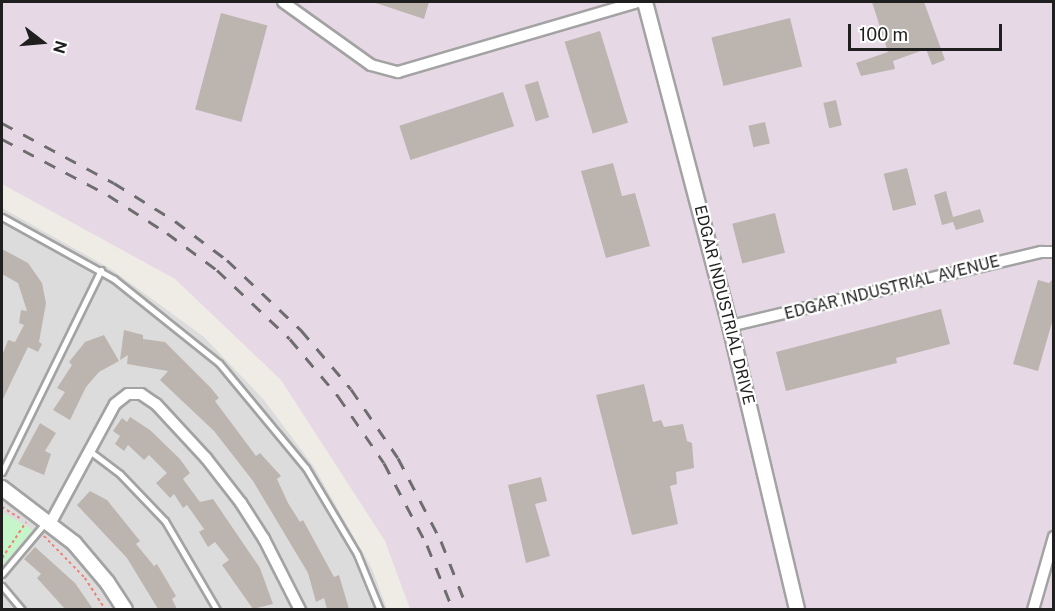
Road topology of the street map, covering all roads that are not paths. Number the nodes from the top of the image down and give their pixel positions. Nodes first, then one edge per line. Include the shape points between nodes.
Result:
1 (283, 2) edge
2 (638, 2) edge
3 (645, 2) edge
4 (2, 217) edge
5 (1053, 252) edge
6 (101, 270) junction
7 (730, 326) junction
8 (91, 452) junction
9 (2, 472) edge
10 (2, 488) edge
11 (51, 522) junction
12 (1053, 537) edge
13 (2, 574) edge
14 (2, 586) edge
15 (22, 609) edge
16 (125, 609) edge
17 (216, 609) edge
18 (300, 609) edge
19 (380, 609) edge
20 (797, 609) edge
21 (1032, 609) edge

1 - 2 street via 371,65 398,72
3 - 7 street, EDGAR INDUSTRIAL DRIVE
4 - 6 lane
5 - 7 street, EDGAR INDUSTRIAL AVENUE
6 - 9 lane
6 - 19 lane via 219,363 280,432 357,554
7 - 20 street, EDGAR INDUSTRIAL DRIVE
8 - 11 street
8 - 17 lane via 154,507 181,545
8 - 18 street via 119,399 134,393 150,399 206,458 241,503
10 - 11 street
11 - 13 lane via 37,530
11 - 16 street via 90,561
12 - 21 street
14 - 15 lane

